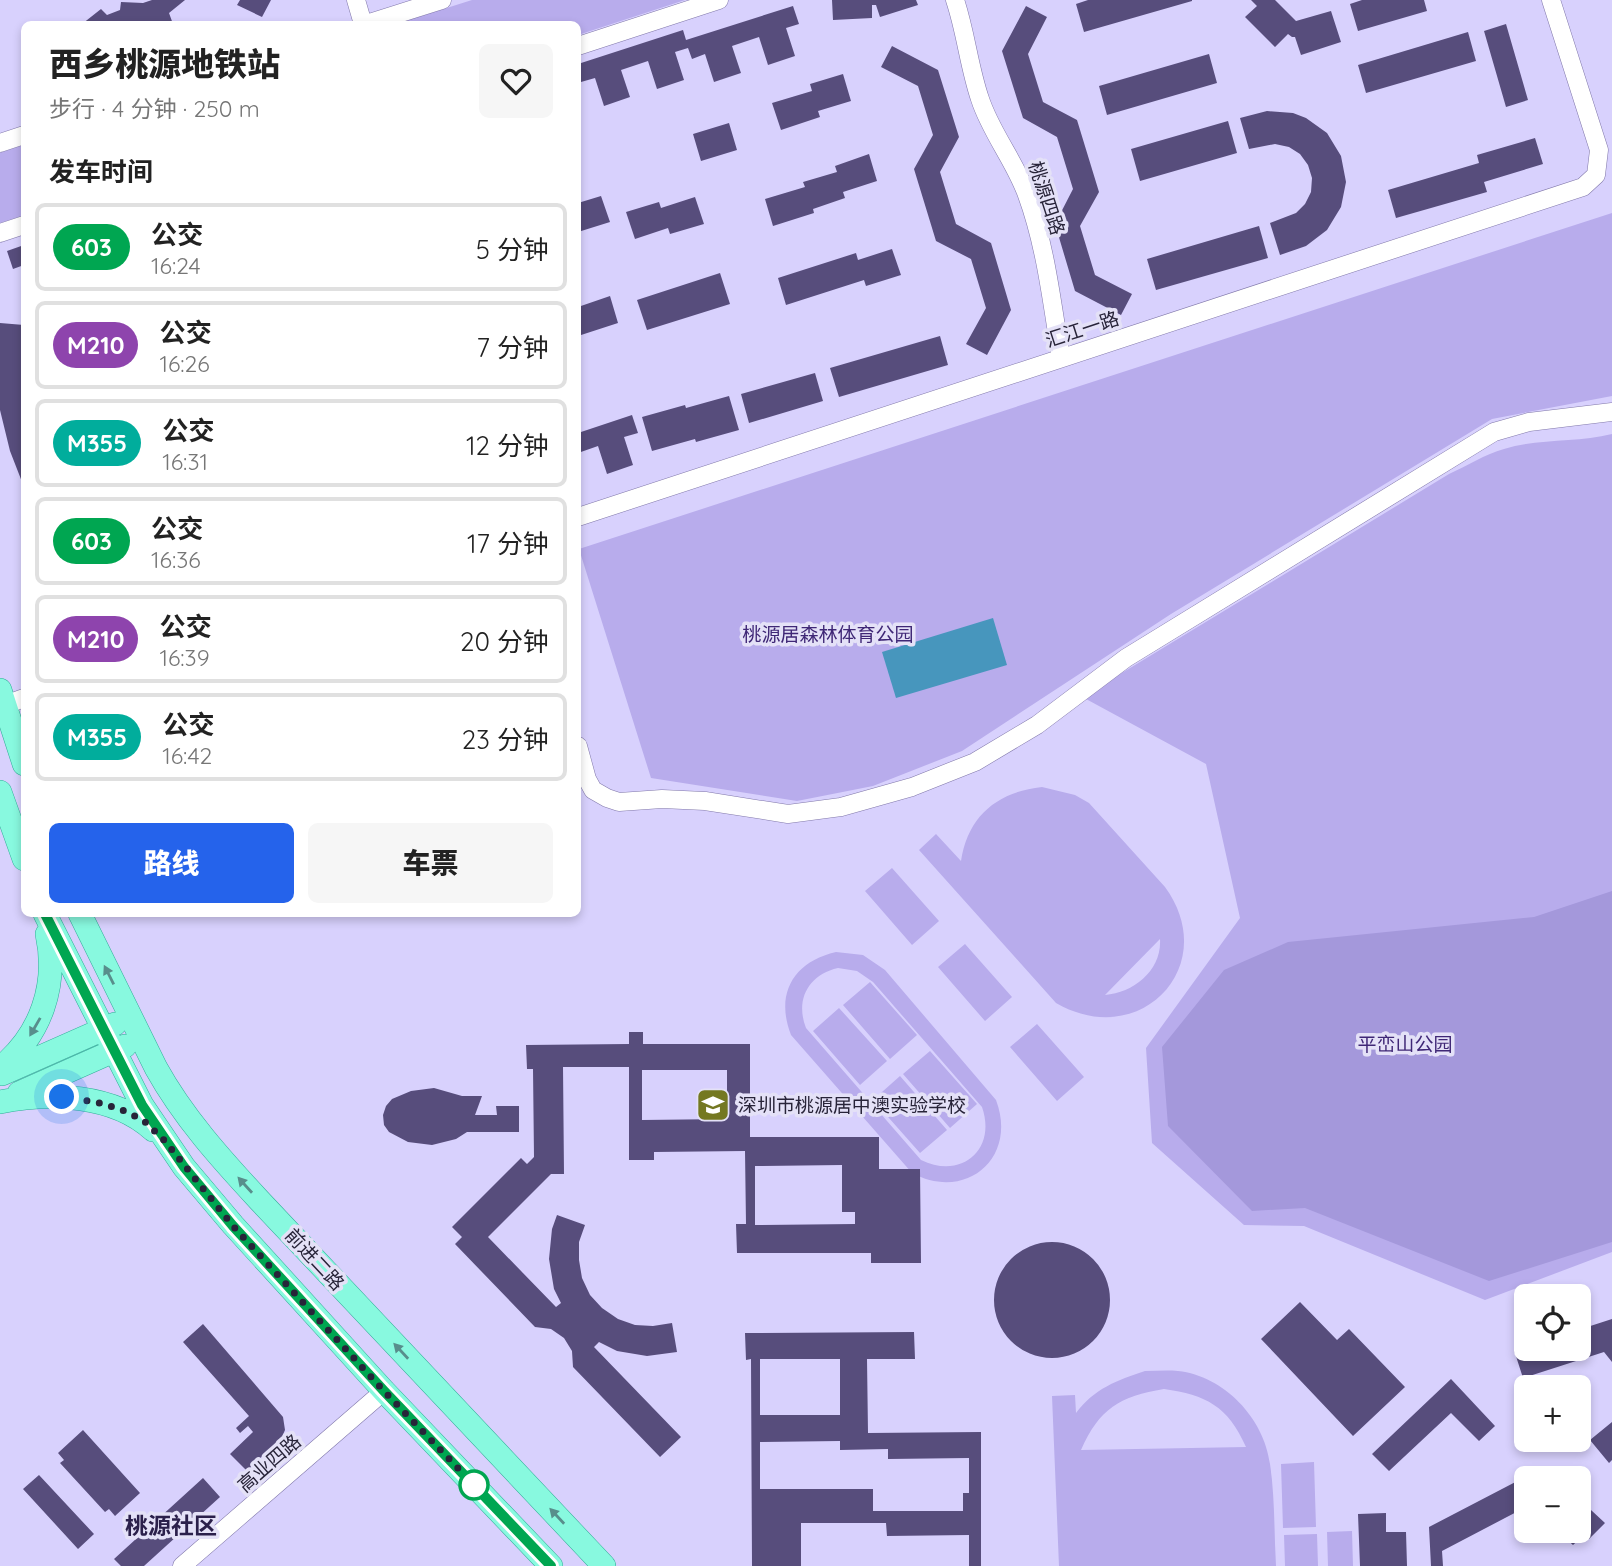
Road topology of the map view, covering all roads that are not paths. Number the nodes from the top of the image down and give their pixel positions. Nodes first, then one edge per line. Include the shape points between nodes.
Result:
1 (356, 0) edge
2 (442, 0) edge
3 (719, 0) edge
4 (955, 0) edge
5 (1551, 0) edge
6 (364, 21) edge
7 (375, 21) edge
8 (581, 45) edge
9 (21, 136) edge
10 (0, 143) edge
11 (21, 227) edge
12 (0, 233) edge
13 (1061, 358) junction
14 (1612, 412) edge
15 (581, 516) edge
16 (10, 697) edge
17 (21, 750) edge
18 (581, 757) edge
19 (0, 792) edge
20 (21, 851) edge
21 (44, 917) edge
22 (46, 917) edge
23 (81, 917) edge
24 (131, 1017) junction
25 (103, 1029) junction
26 (141, 1038) junction
27 (114, 1051) junction
28 (0, 1069) edge
29 (0, 1074) edge
30 (0, 1102) edge
31 (165, 1141) junction
32 (384, 1391) junction
33 (182, 1566) edge
34 (551, 1566) edge
35 (604, 1566) edge

1 - 6 street
2 - 7 street
3 - 8 street
4 - 13 street, 桃源四路 via 984,111 1028,198
5 - 13 street, 汇江一路 via 1599,150 1596,175 1583,187
9 - 10 street
11 - 12 street
13 - 15 street, 汇江一路
14 - 18 street via 1529,422 1494,432 1126,658 1037,725 975,762 912,787 841,807 788,814 705,801 619,802 593,790
16 - 17 main road
19 - 20 main road
21 -> 28 main road via 51,968 41,1017
22 - 25 main road, 前进二路
24 -> 23 main road, 前进二路
24 - 25 main road
24 - 26 main road, 前进二路
25 - 27 main road, 前进二路
25 - 29 main road
26 - 27 main road
35 -> 26 main road, 前进二路 via 229,1168 169,1092
27 - 30 main road
27 - 31 main road, 前进二路
30 - 31 main road via 43,1097 96,1102 143,1120
31 - 32 main road, 前进二路 via 233,1226
32 - 33 street, 高业四路
32 - 34 main road, 前进二路

